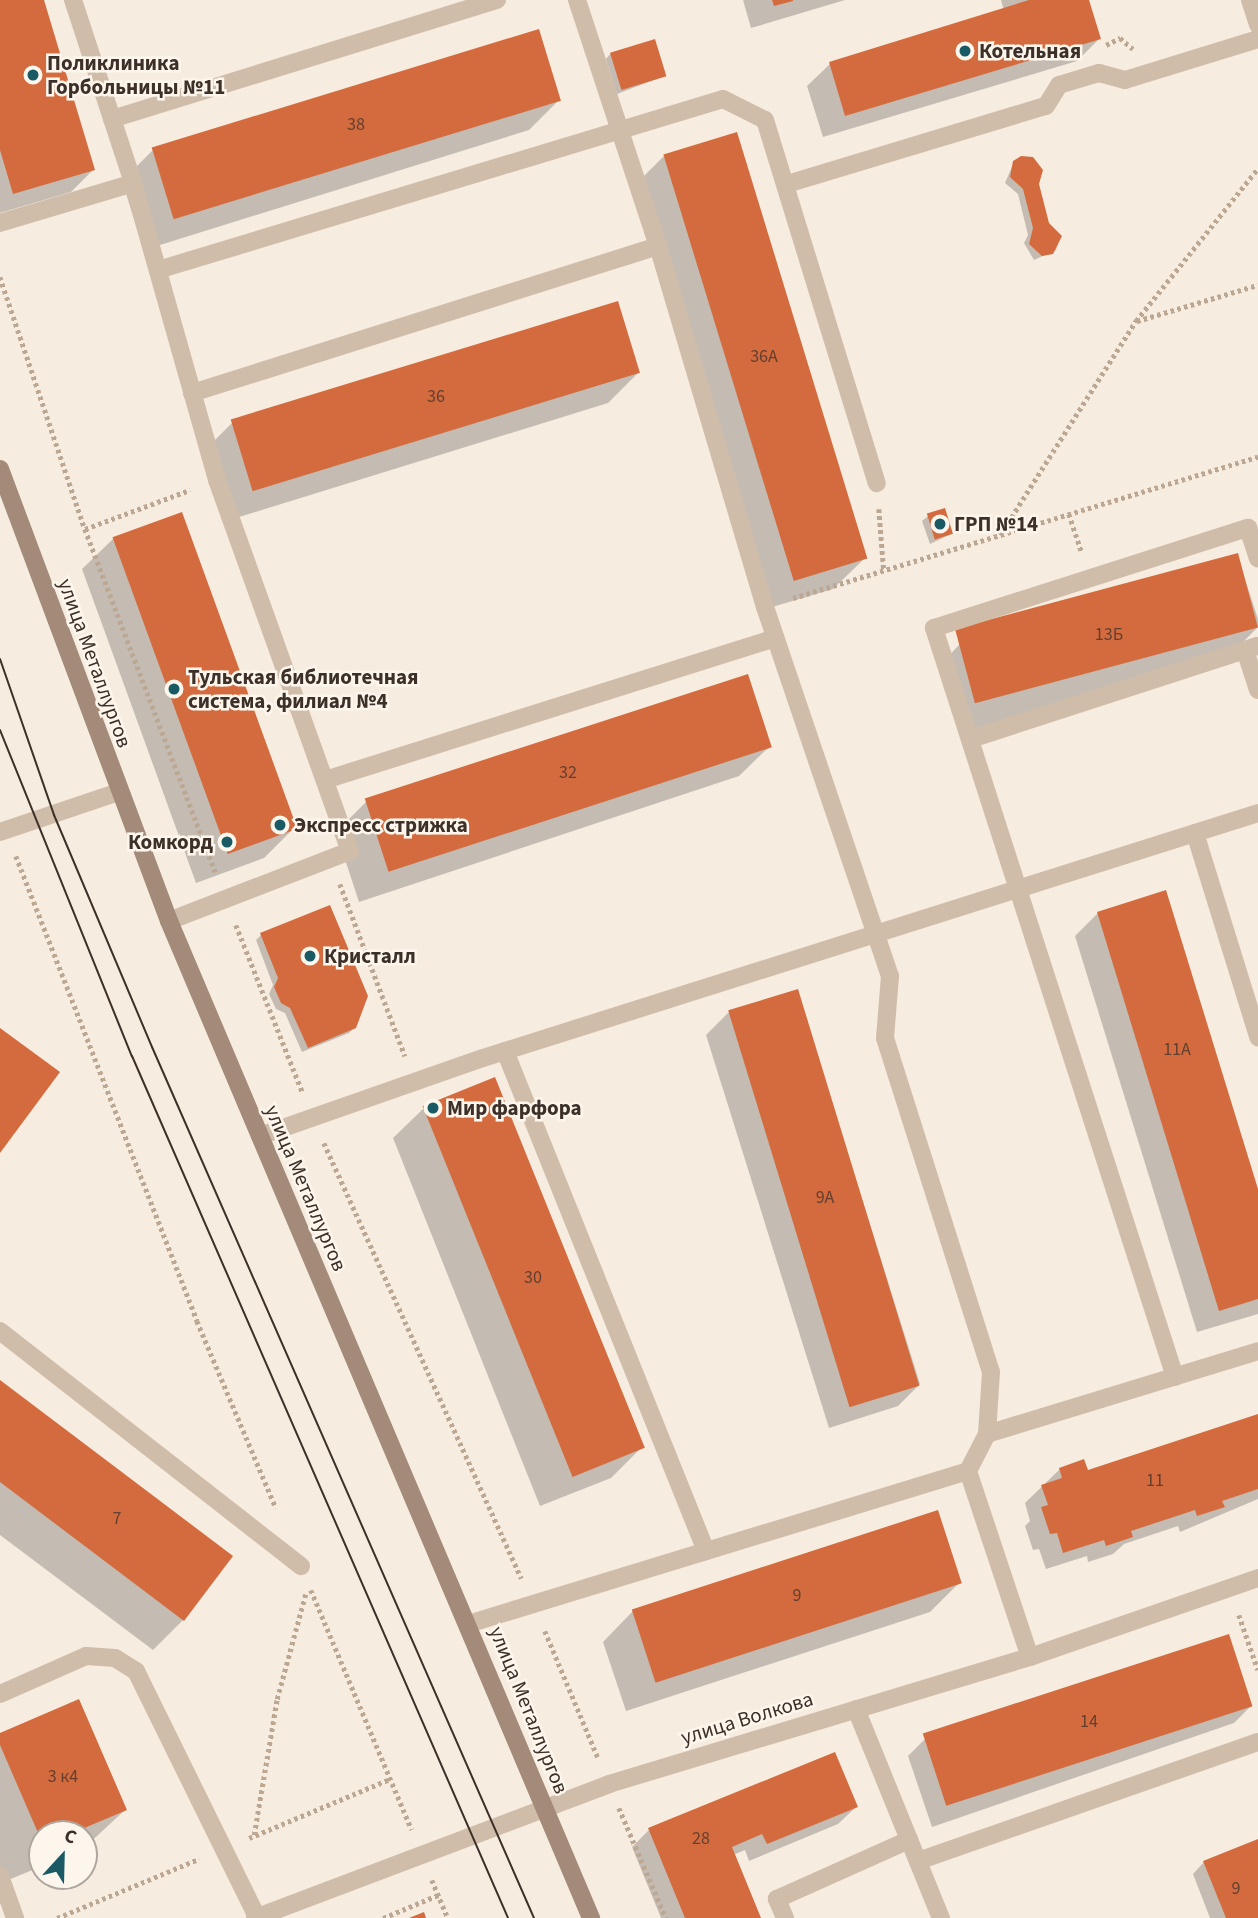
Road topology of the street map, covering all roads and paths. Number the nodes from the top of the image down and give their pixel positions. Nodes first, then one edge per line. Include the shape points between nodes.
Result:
1 (73, 0) edge
2 (497, 0) edge
3 (578, 0) edge
4 (1250, 0) edge
5 (1258, 25) edge
6 (1258, 39) edge
7 (112, 119) junction
8 (620, 129) junction
9 (1258, 168) edge
10 (133, 183) junction
11 (787, 184) junction
12 (0, 223) edge
13 (659, 246) junction
14 (158, 270) junction
15 (1258, 285) edge
16 (1136, 321) junction
17 (192, 393) junction
18 (1258, 457) edge
19 (0, 469) edge
20 (217, 480) junction
21 (877, 483) joint
22 (85, 528) dead end
23 (999, 536) junction
24 (1258, 558) edge
25 (884, 571) junction
26 (765, 607) junction
27 (775, 638) junction
28 (1252, 648) edge
29 (1258, 690) edge
30 (971, 739) junction
31 (325, 780) junction
32 (119, 792) junction
33 (1258, 813) edge
34 (3, 831) edge
35 (1195, 833) junction
36 (331, 860) junction
37 (1019, 888) junction
38 (169, 921) junction
39 (874, 934) junction
40 (1258, 1037) edge
41 (505, 1051) junction
42 (415, 1082) junction
43 (260, 1136) junction
44 (0, 1331) edge
45 (1258, 1352) edge
46 (1175, 1377) junction
47 (987, 1434) junction
48 (968, 1471) junction
49 (279, 1514) dead end
50 (706, 1551) junction
51 (301, 1566) dead end
52 (1258, 1577) edge
53 (1230, 1587) junction
54 (468, 1624) junction
55 (1030, 1657) junction
56 (1258, 1670) edge
57 (0, 1694) edge
58 (856, 1709) junction
59 (1258, 1742) edge
60 (545, 1809) junction
61 (254, 1835) dead end
62 (909, 1840) junction
63 (422, 1852) junction
64 (918, 1861) junction
65 (0, 1876) edge
66 (438, 1895) junction
67 (15, 1918) edge
68 (256, 1918) edge
69 (383, 1918) edge
70 (448, 1918) edge
71 (591, 1918) edge
72 (785, 1918) edge
73 (941, 1918) edge

1 - 7 street
2 - 7 street
3 - 8 street
4 - 5 street
6 - 11 street via 1125,80 1099,73 1059,85 1046,106
7 - 10 street
8 - 11 street via 723,99 765,120
8 - 13 street
8 - 14 street
9 - 16 path
10 - 12 street
10 - 14 street
11 - 21 street
13 - 17 street
13 - 26 street
14 - 17 street
15 - 16 path
16 - 23 path
17 - 20 street
18 - 23 path
19 - 32 main road, улица Металлургов
20 - 22 path
20 - 31 street
21 - 25 path
23 - 25 path
24 - 30 street via 1248,528 934,628
25 - 26 path
26 - 27 street
27 - 31 street
27 - 39 street
28 - 29 street
28 - 30 street
30 - 37 street
31 - 36 street via 350,850
32 - 34 street
32 - 38 main road, улица Металлургов
33 - 35 street
34 - 49 path via 197,1321
35 - 37 street
35 - 40 street
36 - 38 street
36 - 42 path
37 - 39 street
37 - 46 street
38 - 43 main road, улица Металлургов
39 - 41 street
39 - 47 street via 890,976 885,1038 991,1372
41 - 42 street
41 - 50 street
42 - 43 street
43 - 54 main road, улица Металлургов
44 - 51 street
45 - 46 street
46 - 47 street
47 - 48 street
48 - 50 street
48 - 55 street
50 - 54 street
52 - 53 street, улица Волкова
53 - 55 street, улица Волкова
53 - 56 path
54 - 60 main road, улица Металлургов
55 - 58 street, улица Волкова
57 - 68 street via 86,1656 115,1658 136,1671
58 - 60 street, улица Волкова via 609,1784
58 - 62 street
59 - 64 street
60 - 63 street, улица Волкова
60 - 71 main road, улица Металлургов
61 - 63 path via 277,1699 308,1585
62 - 64 street
62 - 72 street via 777,1899
63 - 66 path
63 - 68 street, улица Волкова
64 - 73 street
65 - 67 street
66 - 69 path
66 - 70 path

